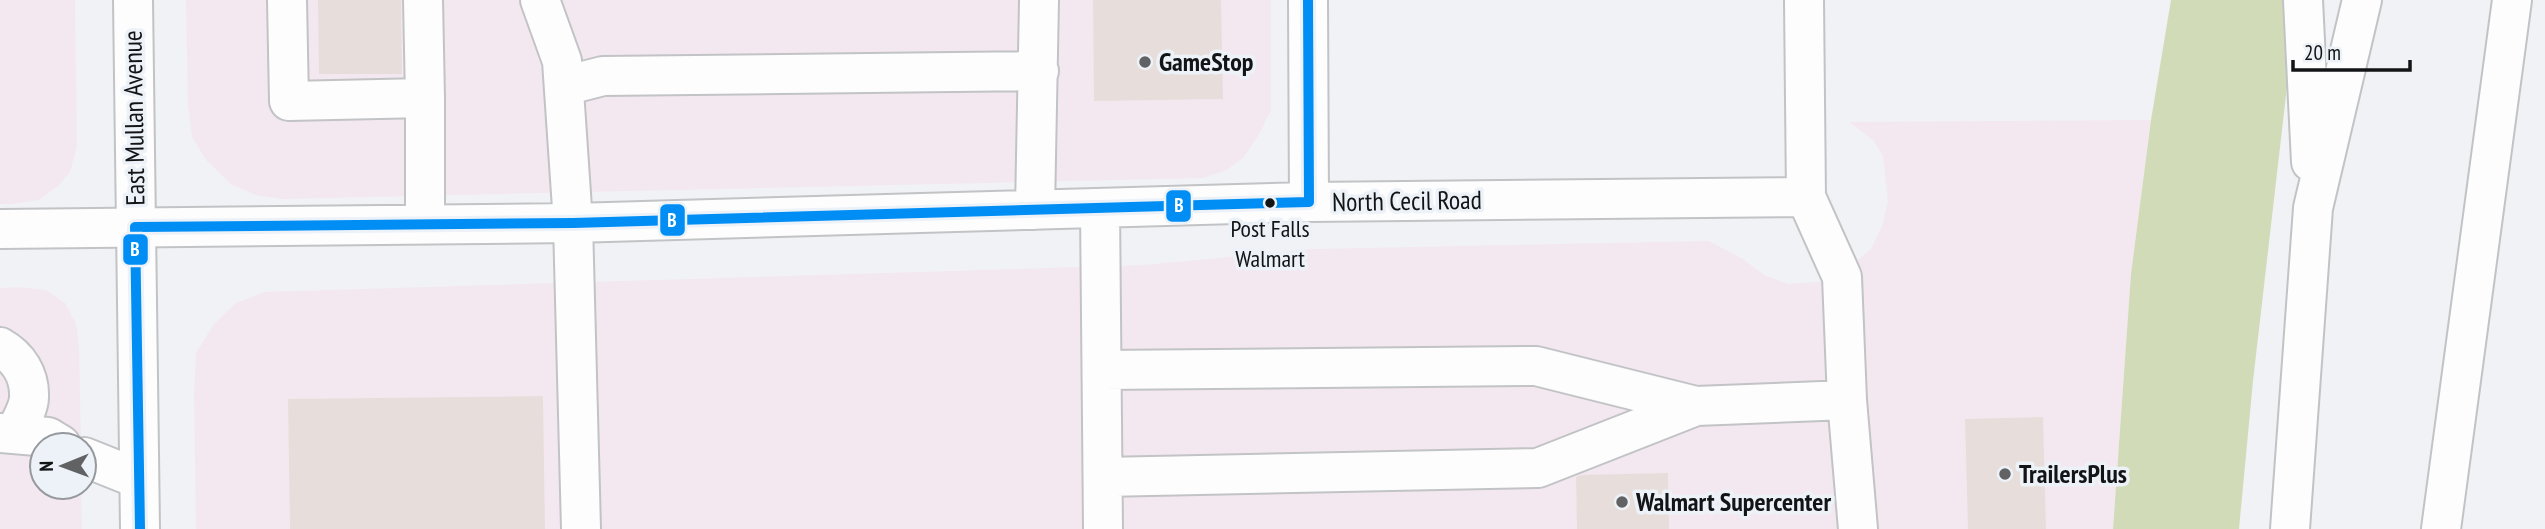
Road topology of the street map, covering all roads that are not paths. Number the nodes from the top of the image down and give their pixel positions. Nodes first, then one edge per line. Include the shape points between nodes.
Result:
1 (133, 0) edge
2 (287, 0) edge
3 (423, 0) edge
4 (540, 0) edge
5 (1039, 0) edge
6 (1308, 0) edge
7 (1804, 0) edge
8 (2303, 0) edge
9 (2362, 0) edge
10 (2512, 0) edge
11 (1039, 71) junction
12 (564, 86) junction
13 (425, 98) junction
14 (1806, 197) junction
15 (1309, 202) junction
16 (1100, 208) junction
17 (2314, 208) junction
18 (1035, 210) junction
19 (573, 223) junction
20 (425, 224) junction
21 (135, 227) junction
22 (0, 229) edge
23 (0, 346) edge
24 (1102, 370) junction
25 (1847, 400) junction
26 (1696, 407) junction
27 (8, 433) edge
28 (28, 435) edge
29 (98, 463) edge
30 (1103, 477) junction
31 (139, 479) junction
32 (140, 529) edge
33 (581, 529) edge
34 (1103, 529) edge
35 (1858, 529) edge
36 (2290, 529) edge
37 (2441, 529) edge

1 - 21 main road, East Mullan Avenue
2 - 13 main road via 289,101
3 - 13 main road
4 - 12 main road via 562,61
5 - 11 main road
6 - 15 main road
7 - 14 main road
8 - 17 main road
9 - 17 main road
10 - 37 main road
11 - 12 main road via 603,76
11 - 18 main road
12 - 19 main road
13 - 20 main road
14 - 15 main road, North Cecil Road
14 - 25 main road via 1842,277
15 - 16 main road, North Cecil Road
16 - 18 main road, North Cecil Road
16 - 24 main road
17 - 36 main road
18 - 19 main road, North Cecil Road
19 - 20 main road, North Cecil Road
19 - 33 main road
20 - 21 main road, North Cecil Road
21 - 22 main road, North Cecil Road
21 - 31 main road, East Mullan Avenue
23 - 27 main road via 24,370 30,398
24 - 26 main road via 1536,366
24 - 30 main road
25 - 26 main road
25 - 35 main road
26 - 30 main road via 1538,468
27 - 28 main road
29 - 31 main road
30 - 34 main road
31 - 32 main road, East Mullan Avenue

